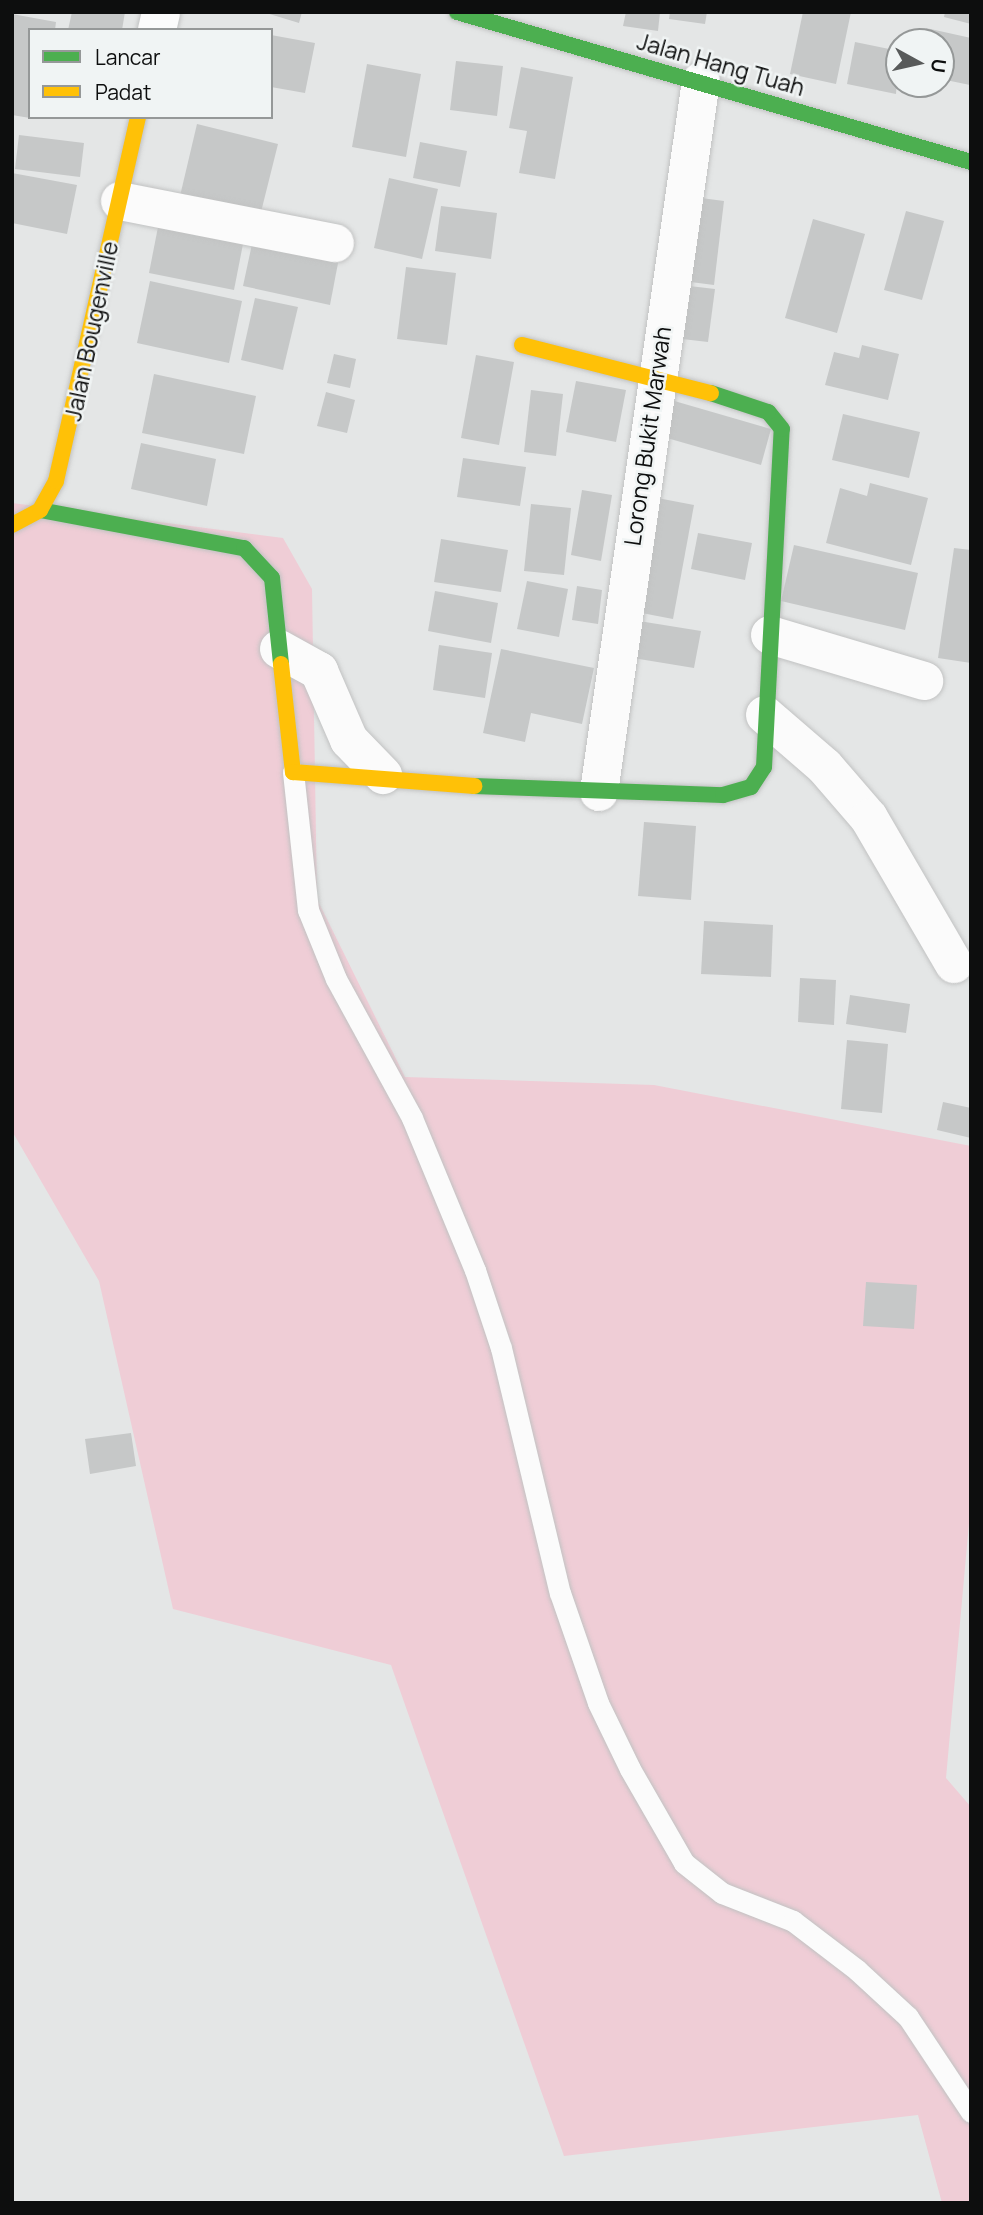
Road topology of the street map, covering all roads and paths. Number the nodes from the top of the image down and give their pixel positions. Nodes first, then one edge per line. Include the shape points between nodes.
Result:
1 (457, 12) edge
2 (701, 81) junction
3 (138, 119) edge
4 (971, 162) edge
5 (120, 201) junction
6 (335, 243) dead end
7 (522, 345) dead end
8 (654, 374) junction
9 (40, 510) junction
10 (12, 525) edge
11 (770, 635) junction
12 (279, 649) junction
13 (924, 681) dead end
14 (765, 715) junction
15 (293, 772) junction
16 (383, 775) junction
17 (599, 792) junction
18 (954, 964) dead end
19 (971, 2112) edge

1 - 2 street, Jalan Hang Tuah
2 - 4 street, Jalan Hang Tuah
2 - 8 street, Lorong Bukit Marwah
3 - 5 street, Jalan Bougenville
5 - 6 street
5 - 9 street, Jalan Bougenville via 70,431
7 - 8 street
8 - 11 street via 768,412 782,429
8 - 17 street, Lorong Bukit Marwah
9 - 10 street
9 - 12 street via 253,552 272,578
11 - 13 street
11 - 14 street
12 - 15 street
12 - 16 street via 319,671 349,740
14 - 17 street via 764,767 751,787 723,795
14 - 18 street via 825,767 869,818
15 - 16 street
15 - 19 lane via 308,910 336,979 412,1118 475,1270 501,1348 560,1593 598,1703 630,1769 684,1863 722,1894 793,1920 857,1970 908,2017
16 - 17 street

